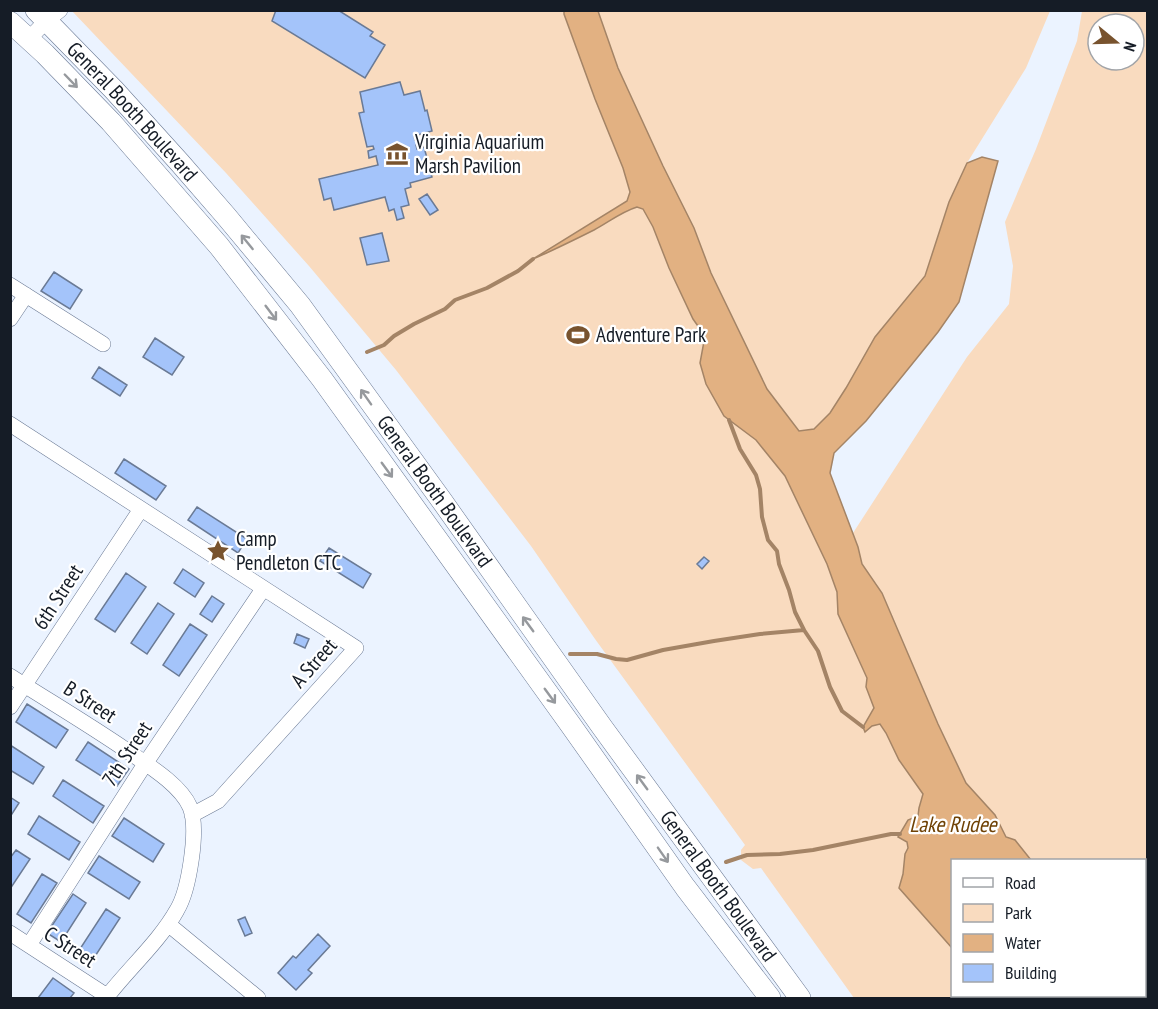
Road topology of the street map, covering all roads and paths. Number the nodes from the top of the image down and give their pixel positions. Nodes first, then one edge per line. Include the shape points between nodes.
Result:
1 (47, 14) edge
2 (10, 22) edge
3 (29, 39) junction
4 (10, 285) edge
5 (26, 295) junction
6 (10, 319) edge
7 (103, 344) dead end
8 (10, 424) edge
9 (141, 509) junction
10 (263, 589) junction
11 (10, 676) edge
12 (25, 686) junction
13 (10, 707) edge
14 (145, 764) junction
15 (192, 815) junction
16 (168, 924) junction
17 (10, 933) edge
18 (29, 945) junction
19 (107, 998) edge
20 (258, 999) edge
21 (770, 999) edge
22 (800, 999) edge

1 - 3 street
22 -> 1 highway, General Booth Boulevard via 300,305
2 - 3 highway, General Booth Boulevard
3 -> 21 highway, General Booth Boulevard via 111,122 268,308
4 - 5 street
5 - 6 street
5 - 7 street
8 - 9 street, A Street
9 - 10 street, A Street
9 - 12 street, 6th Street
10 - 14 street, 7th Street
10 - 15 street, A Street via 356,648 218,801
11 - 12 street, B Street
12 - 13 street, 6th Street
12 - 14 street, B Street
14 - 15 street, B Street via 182,795
14 - 18 street, 7th Street
15 - 16 street via 187,882 179,907
16 - 19 street
16 - 20 street
17 - 18 street, C Street
18 - 19 street, C Street

